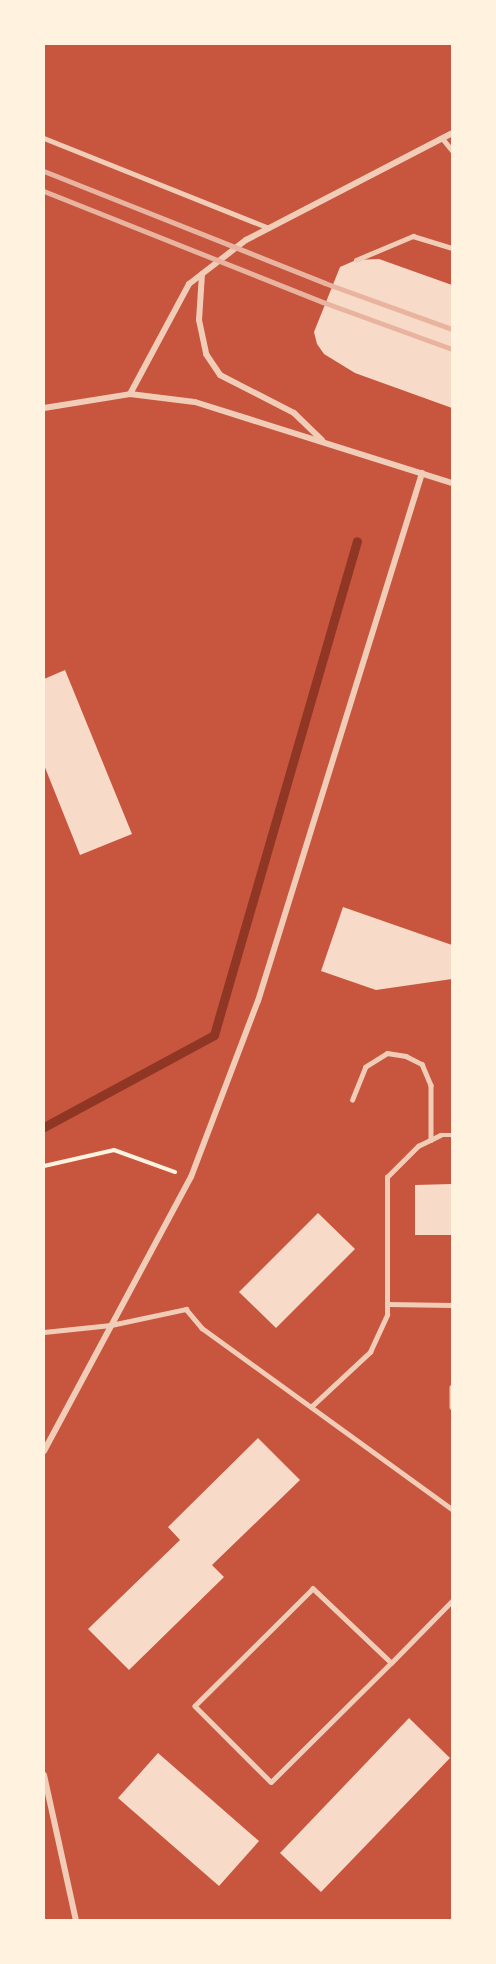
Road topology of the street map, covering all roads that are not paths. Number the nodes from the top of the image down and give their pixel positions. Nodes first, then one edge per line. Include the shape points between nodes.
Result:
1 (453, 133) edge
2 (44, 138) edge
3 (443, 139) junction
4 (453, 150) edge
5 (270, 228) junction
6 (453, 248) edge
7 (356, 260) dead end
8 (202, 274) junction
9 (130, 394) junction
10 (44, 408) edge
11 (325, 442) junction
12 (422, 473) junction
13 (453, 483) edge
14 (352, 1100) dead end
15 (453, 1135) edge
16 (431, 1140) junction
17 (387, 1304) junction
18 (453, 1305) edge
19 (111, 1325) junction
20 (44, 1332) edge
21 (453, 1387) edge
22 (311, 1407) junction
23 (453, 1407) edge
24 (44, 1451) edge
25 (453, 1509) edge
26 (453, 1601) edge
27 (392, 1663) junction
28 (44, 1775) edge
29 (76, 1920) edge

1 - 3 street
2 - 5 lane
3 - 4 lane
3 - 5 street
5 - 8 street via 246,240
6 - 7 lane via 413,236
8 - 9 street via 189,284
8 - 11 street via 199,320 206,354 220,375 294,413
9 - 10 street
9 - 11 street via 195,402
11 - 12 street
12 - 13 street
12 - 19 street via 258,1001 191,1177
14 - 16 lane via 365,1067 387,1053 422,1064 431,1085
15 - 16 lane
16 - 17 lane via 418,1146 387,1177
17 - 18 lane
17 - 22 lane via 387,1315 370,1352
19 - 20 lane
19 - 22 lane via 186,1309 202,1328
19 - 24 street
21 - 23 lane
22 - 25 lane
26 - 27 lane
27 - 27 lane via 270,1782 195,1706 313,1590
28 - 29 street

